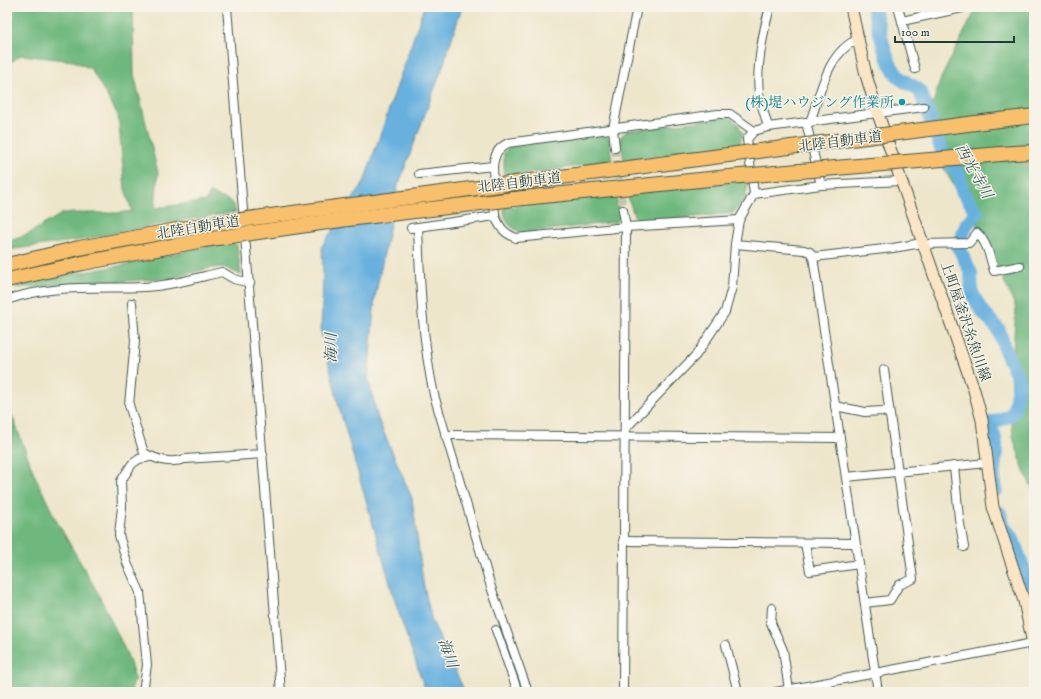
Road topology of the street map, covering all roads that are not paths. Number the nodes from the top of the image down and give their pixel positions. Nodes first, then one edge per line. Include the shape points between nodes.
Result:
1 (227, 7) edge
2 (637, 7) edge
3 (770, 7) edge
4 (851, 7) edge
5 (898, 7) edge
6 (962, 8) dead end
7 (902, 21) junction
8 (858, 39) junction
9 (915, 69) dead end
10 (924, 107) dead end
11 (878, 114) junction
12 (1034, 116) edge
13 (808, 122) junction
14 (768, 127) junction
15 (613, 129) junction
16 (754, 131) junction
17 (615, 148) tunnel mouth
18 (1034, 152) edge
19 (493, 166) junction
20 (419, 174) dead end
21 (900, 181) junction
22 (821, 185) junction
23 (754, 194) junction
24 (623, 210) tunnel mouth
25 (495, 216) junction
26 (739, 220) junction
27 (626, 227) junction
28 (922, 243) junction
29 (735, 244) junction
30 (813, 257) junction
31 (7, 265) edge
32 (1020, 266) dead end
33 (7, 280) edge
34 (250, 283) junction
35 (7, 300) edge
36 (132, 303) dead end
37 (884, 370) dead end
38 (835, 406) junction
39 (890, 415) junction
40 (625, 433) junction
41 (445, 435) junction
42 (840, 438) junction
43 (263, 454) junction
44 (150, 456) junction
45 (987, 462) junction
46 (954, 466) junction
47 (898, 472) junction
48 (846, 477) junction
49 (624, 541) junction
50 (805, 543) junction
51 (855, 543) junction
52 (964, 547) dead end
53 (859, 564) junction
54 (865, 603) junction
55 (772, 608) dead end
56 (496, 630) dead end
57 (726, 644) dead end
58 (1033, 646) edge
59 (875, 674) junction
60 (789, 690) junction
61 (143, 692) edge
62 (281, 692) edge
63 (518, 692) edge
64 (528, 692) edge
65 (623, 692) edge
66 (738, 692) edge
67 (776, 692) edge
68 (878, 692) edge

1 - 34 street via 240,191
2 - 15 street
3 - 14 street via 759,66 759,93
4 - 8 main road, 上町屋釜沢糸魚川線
5 - 7 street
6 - 7 street
7 - 9 street
8 - 11 main road, 上町屋釜沢糸魚川線
8 - 13 street via 850,42 832,61
10 - 11 street
11 - 13 street
11 - 21 main road, 上町屋釜沢糸魚川線
12 - 31 highway, 北陸自動車道, bridge via 203,225 79,248
13 - 14 street
13 - 22 street
14 - 16 street
15 - 16 street via 730,114
15 - 17 street
15 - 19 street via 508,143 495,154
16 - 23 street via 747,139
18 - 33 highway, 北陸自動車道, bridge via 729,177 348,219 204,240
19 - 20 street
19 - 25 street
21 - 22 street
21 - 28 main road, 上町屋釜沢糸魚川線
22 - 23 street
23 - 26 street
24 - 27 street
25 - 27 street via 499,227 506,234 516,238
25 - 41 street via 414,227 427,364
26 - 27 street
26 - 29 street
27 - 40 street
28 - 30 street
28 - 32 street via 969,243 977,233 982,238 994,270
28 - 45 main road, 上町屋釜沢糸魚川線 via 976,397 982,420
29 - 30 street via 804,250 810,252
29 - 40 street via 732,287 725,312 696,355
30 - 38 street
34 - 35 street via 234,279 222,272 181,282 144,287 71,288
34 - 43 street
36 - 44 street via 136,341 129,405 144,453
37 - 39 street
38 - 39 street via 865,412 884,411
38 - 42 street
39 - 47 street
40 - 41 street
40 - 42 street
40 - 49 street
41 - 64 street via 491,587
42 - 48 street
43 - 44 street via 185,459 175,462
43 - 62 street
44 - 61 street via 132,464 121,481 119,535 127,563 140,592 147,665
45 - 46 street
45 - 58 main road, 上町屋釜沢糸魚川線 via 993,507 1024,601
46 - 47 street
46 - 52 street
47 - 48 street
47 - 54 street via 913,579 899,585 890,600
48 - 51 street
49 - 50 street
49 - 65 street
50 - 51 street
50 - 53 street via 810,571
51 - 53 street
53 - 54 street
54 - 59 street
55 - 60 street via 771,623 783,650
56 - 63 street
57 - 66 street
58 - 59 street
59 - 60 street
59 - 68 street
60 - 67 street

